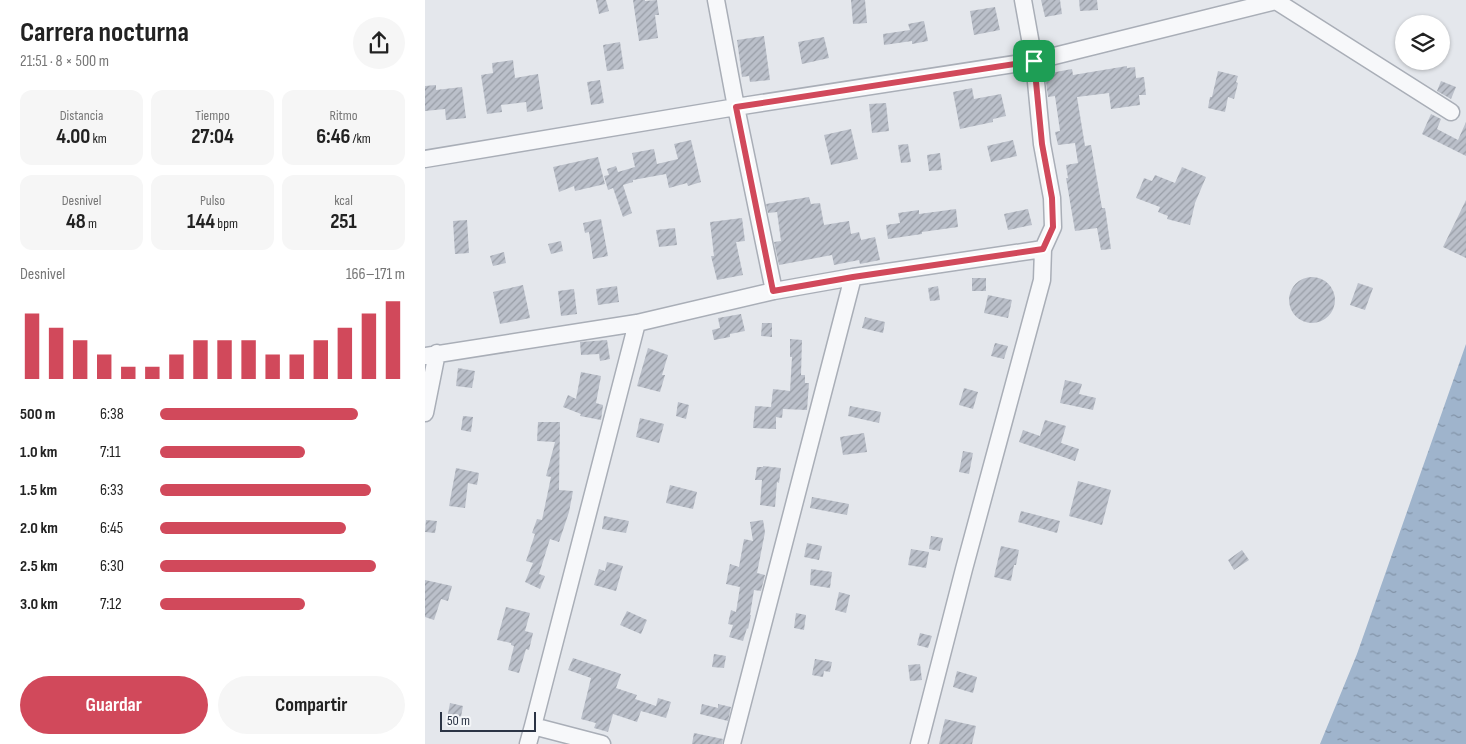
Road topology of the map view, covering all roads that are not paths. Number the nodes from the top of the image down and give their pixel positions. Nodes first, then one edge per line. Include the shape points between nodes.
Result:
1 (716, 0) edge
2 (1023, 0) edge
3 (1276, 0) edge
4 (1034, 61) junction
5 (736, 107) junction
6 (1451, 112) dead end
7 (425, 158) edge
8 (1043, 249) junction
9 (853, 277) junction
10 (773, 291) junction
11 (637, 323) junction
12 (431, 355) edge
13 (425, 413) edge
14 (533, 726) junction
15 (528, 744) edge
16 (602, 744) edge
17 (732, 744) edge
18 (919, 744) edge

1 - 5 street
2 - 4 street
3 - 4 street
3 - 6 street
4 - 5 street
4 - 8 street via 1042,144 1052,198 1053,227
5 - 7 street
5 - 10 street
8 - 9 street
8 - 18 street via 1043,280
9 - 10 street
9 - 17 street
10 - 11 street
11 - 12 street
11 - 14 street
12 - 13 street
14 - 15 street
14 - 16 street

